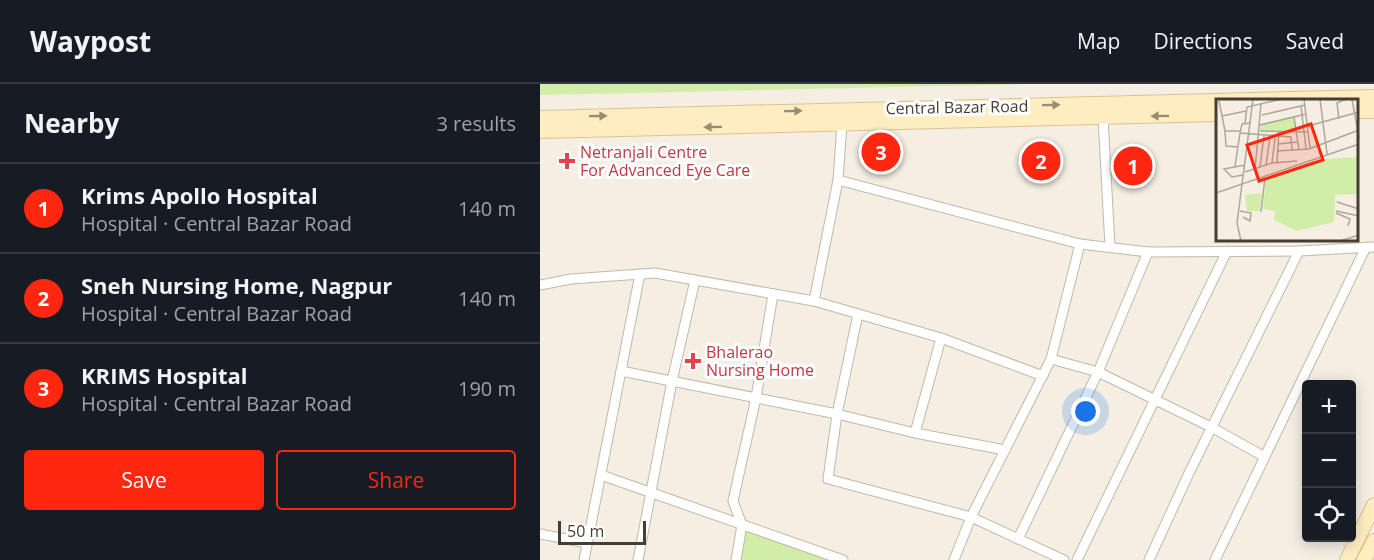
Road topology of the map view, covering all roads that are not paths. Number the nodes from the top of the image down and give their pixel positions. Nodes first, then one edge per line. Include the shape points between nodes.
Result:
1 (1374, 97) edge
2 (1295, 99) edge
3 (1216, 101) edge
4 (1216, 114) edge
5 (1103, 117) junction
6 (540, 118) edge
7 (842, 124) junction
8 (540, 131) edge
9 (838, 180) junction
10 (1080, 244) junction
11 (1110, 247) junction
12 (1370, 247) edge
13 (1227, 251) junction
14 (1299, 251) junction
15 (1148, 252) junction
16 (640, 274) junction
17 (695, 280) junction
18 (540, 285) edge
19 (773, 294) junction
20 (814, 301) junction
21 (858, 314) junction
22 (941, 338) junction
23 (1051, 359) junction
24 (621, 371) junction
25 (1098, 372) junction
26 (1042, 376) junction
27 (672, 381) junction
28 (756, 398) junction
29 (1155, 400) junction
30 (837, 414) junction
31 (1211, 428) junction
32 (915, 433) junction
33 (1005, 450) junction
34 (1265, 457) junction
35 (601, 475) junction
36 (652, 493) junction
37 (1374, 505) edge
38 (971, 517) junction
39 (742, 525) junction
40 (540, 534) edge
41 (1018, 539) junction
42 (1374, 541) edge
43 (587, 543) junction
44 (584, 560) edge
45 (638, 560) edge
46 (736, 560) edge
47 (843, 560) edge
48 (954, 560) edge
49 (1064, 560) edge
50 (1077, 560) edge
51 (1149, 560) edge
52 (1215, 560) edge
53 (1347, 560) edge
54 (1364, 560) edge

2 -> 1 main road, Central Bazar Road
6 -> 3 main road, Central Bazar Road
4 -> 5 main road, Central Bazar Road
5 - 7 main road, Central Bazar Road
5 - 11 street
7 -> 8 main road, Central Bazar Road
7 - 9 street
9 - 10 street
9 - 20 street
10 - 11 street
10 - 23 street
11 - 15 street
12 - 14 street
12 - 34 street
13 - 14 street
13 - 15 street
13 - 29 street
14 - 31 street
15 - 25 street
16 - 17 street
16 - 18 street
16 - 24 street
17 - 19 street
17 - 27 street
19 - 20 street
19 - 28 street
20 - 21 street
21 - 22 street
21 - 30 street
22 - 26 street
22 - 32 street
23 - 25 street
23 - 26 street
24 - 27 street
24 - 35 street
25 - 29 street
25 - 41 street
26 - 33 street
27 - 28 street
27 - 36 street
28 - 30 street
28 - 39 street via 733,501
29 - 31 street
29 - 50 street
30 - 32 street
30 - 38 street via 828,479
31 - 34 street
31 - 51 street
32 - 33 street
33 - 38 street
34 - 52 street
35 - 36 street
35 - 43 street
36 - 39 street
36 - 45 street
37 - 53 main road
38 - 41 street
38 - 48 street
39 - 46 street
39 - 47 street
40 - 43 street
41 - 49 street
42 - 54 main road
43 - 44 street

